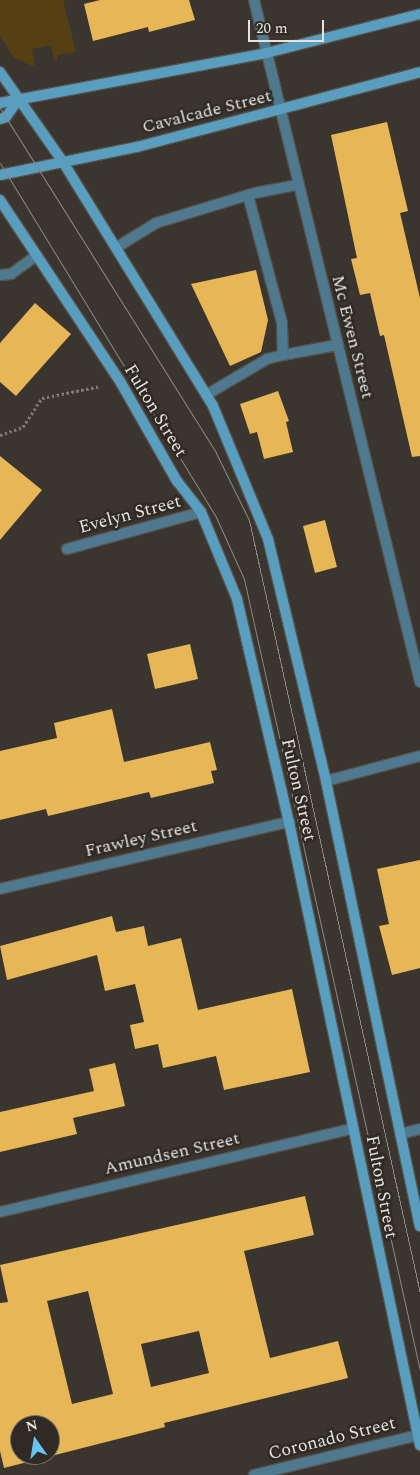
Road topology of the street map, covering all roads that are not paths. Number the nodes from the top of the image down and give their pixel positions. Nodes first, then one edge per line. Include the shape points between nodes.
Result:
1 (254, 0) edge
2 (420, 14) edge
3 (266, 53) junction
4 (0, 72) edge
5 (420, 72) edge
6 (18, 100) junction
7 (0, 103) edge
8 (280, 110) junction
9 (0, 118) edge
10 (63, 162) junction
11 (0, 175) edge
12 (297, 185) junction
13 (248, 195) junction
14 (0, 200) edge
15 (117, 247) junction
16 (37, 255) junction
17 (0, 275) edge
18 (337, 346) junction
19 (283, 355) junction
20 (206, 395) junction
21 (201, 512) junction
22 (67, 549) dead end
23 (420, 682) edge
24 (420, 756) edge
25 (326, 781) junction
26 (289, 822) junction
27 (0, 889) edge
28 (352, 1129) junction
29 (420, 1129) edge
30 (400, 1134) junction
31 (0, 1212) edge
32 (420, 1226) edge
33 (419, 1440) edge
34 (254, 1475) edge

1 - 3 street, Mc Ewen Street
2 - 3 main road
3 - 6 main road
3 - 8 street, Mc Ewen Street
4 - 6 main road, Fulton Street
5 - 8 main road, Cavalcade Street
6 - 7 main road
6 - 9 main road via 6,116
6 - 10 main road, Fulton Street
8 - 10 main road, Cavalcade Street
8 - 12 street, Mc Ewen Street
10 - 11 main road, Cavalcade Street
10 - 15 main road, Fulton Street
12 - 13 street
12 - 18 street, Mc Ewen Street
13 - 15 street via 156,222
13 - 19 street via 282,323
14 - 16 main road, Fulton Street
15 - 20 main road, Fulton Street
16 - 17 street via 11,274
16 - 21 main road, Fulton Street via 121,383 177,481
18 - 19 street
18 - 23 street, Mc Ewen Street
19 - 20 street via 267,359
20 - 25 main road, Fulton Street via 232,446 268,539
21 - 22 street, Evelyn Street
21 - 26 main road, Fulton Street via 237,599
24 - 25 street
25 - 30 main road, Fulton Street
26 - 27 street, Frawley Street
26 - 28 main road, Fulton Street
28 - 31 street, Amundsen Street
28 - 33 main road, Fulton Street
29 - 30 street
30 - 32 main road, Fulton Street
33 - 34 street, Coronado Street

